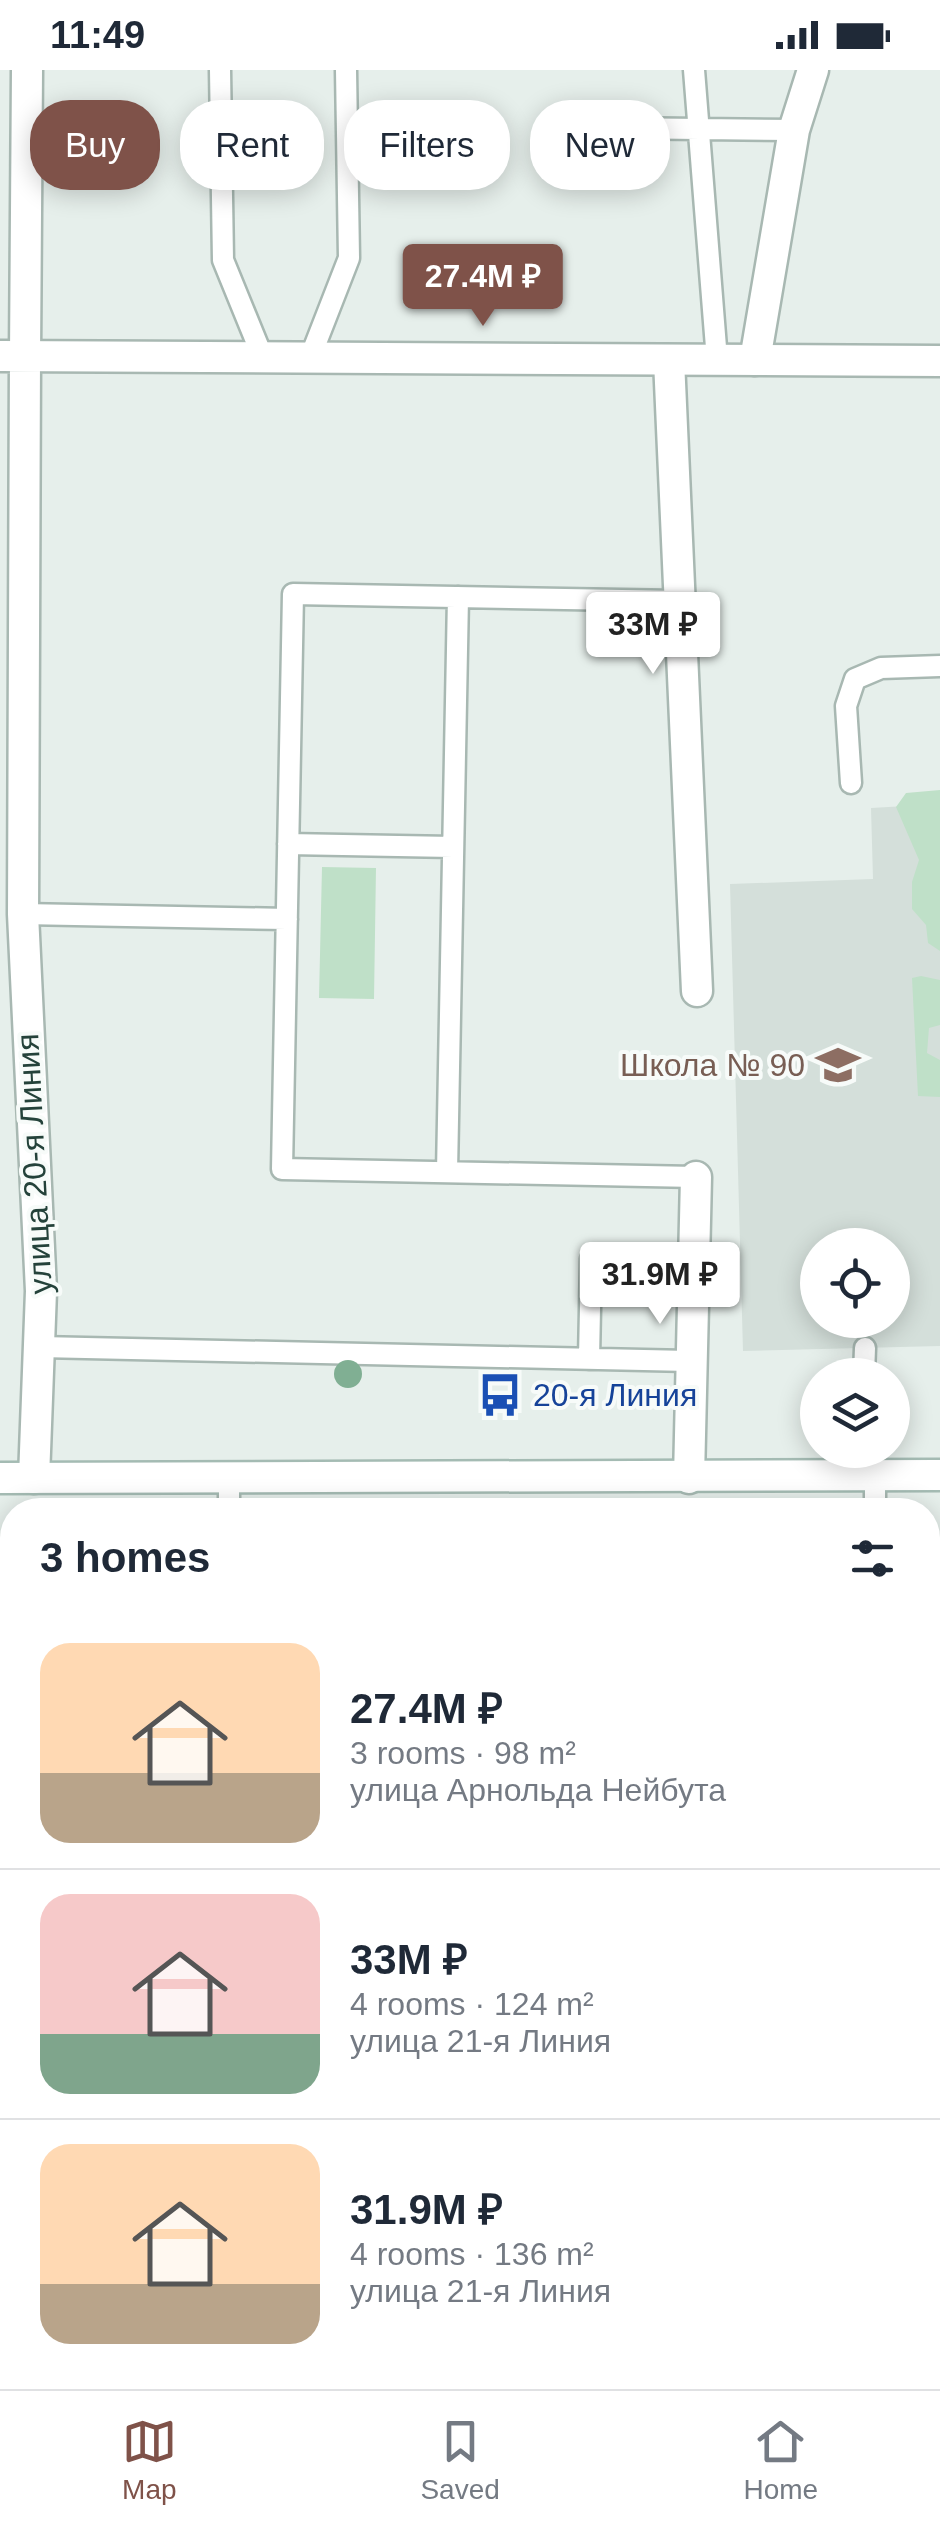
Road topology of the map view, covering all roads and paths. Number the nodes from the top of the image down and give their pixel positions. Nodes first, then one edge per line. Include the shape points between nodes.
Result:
1 (27, 70) edge
2 (220, 70) edge
3 (346, 70) edge
4 (694, 70) edge
5 (813, 70) edge
6 (670, 129) edge
7 (702, 129) junction
8 (794, 130) junction
9 (12, 356) edge
10 (262, 358) junction
11 (310, 358) junction
12 (669, 360) junction
13 (717, 360) junction
14 (755, 360) junction
15 (940, 361) edge
16 (458, 597) junction
17 (679, 601) junction
18 (940, 666) edge
19 (850, 783) dead end
20 (288, 844) junction
21 (453, 848) junction
22 (23, 914) junction
23 (287, 920) junction
24 (697, 991) dead end
25 (447, 1172) junction
26 (696, 1177) joint
27 (591, 1258) dead end
28 (40, 1348) junction
29 (865, 1348) dead end
30 (865, 1358) edge
31 (588, 1359) junction
32 (688, 1360) junction
33 (850, 1468) edge
34 (866, 1468) edge
35 (875, 1468) edge
36 (940, 1475) edge
37 (0, 1478) edge
38 (34, 1478) junction
39 (688, 1478) junction
40 (229, 1495) edge
41 (872, 1498) edge

1 - 9 street, улица 20-я Линия
2 - 10 lane via 223,260
3 - 11 lane via 349,258
4 - 7 lane
5 - 8 street
6 - 7 lane
7 - 8 lane
7 - 13 lane
8 - 14 street
9 - 10 street
9 - 22 street, улица 20-я Линия
10 - 11 street
11 - 12 street
12 - 13 street
12 - 17 street
13 - 14 street
14 - 15 street
16 - 17 lane
16 - 20 lane via 293,594
16 - 21 lane
17 - 24 street
18 - 19 lane via 881,668 855,678 846,706
20 - 21 lane
20 - 23 lane
21 - 25 lane
22 - 23 lane
22 - 28 street, улица 20-я Линия
23 - 25 lane via 282,1169
25 - 26 lane
26 - 32 street
27 - 31 lane
28 - 31 lane
28 - 38 street, улица 20-я Линия
29 - 30 lane
31 - 32 lane
32 - 39 street
33 - 39 street
34 - 41 lane
35 - 36 street
37 - 38 street
38 - 40 street
39 - 40 street

